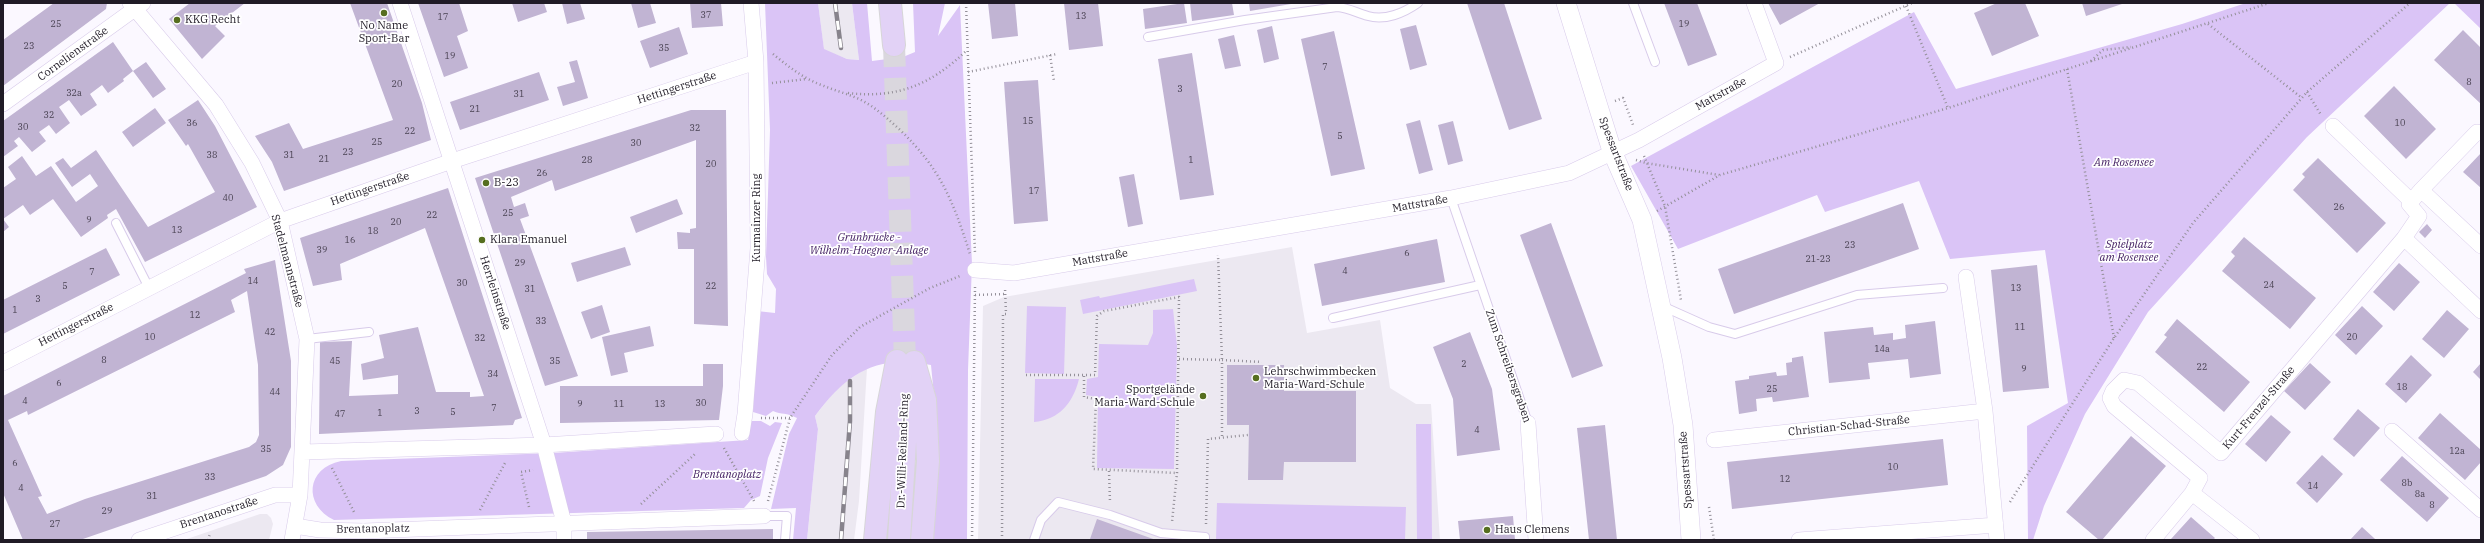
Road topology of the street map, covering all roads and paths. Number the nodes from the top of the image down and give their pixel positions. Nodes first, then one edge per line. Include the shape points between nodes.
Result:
1 (400, 3) edge
2 (750, 3) edge
3 (890, 3) edge
4 (1418, 3) edge
5 (1566, 3) edge
6 (1633, 3) edge
7 (1754, 3) edge
8 (1912, 3) edge
9 (2269, 3) edge
10 (2410, 3) edge
11 (136, 5) edge
12 (1906, 6) junction
13 (2208, 23) junction
14 (1148, 37) dead end
15 (754, 38) junction
16 (894, 45) tunnel mouth
17 (2138, 46) junction
18 (968, 50) dead end
19 (1056, 54) dead end
20 (1050, 55) junction
21 (756, 62) junction
22 (1655, 62) dead end
23 (2089, 62) junction
24 (1776, 63) junction
25 (2067, 69) junction
26 (968, 72) dead end
27 (807, 79) junction
28 (1054, 81) dead end
29 (756, 86) junction
30 (2307, 92) junction
31 (846, 93) junction
32 (2302, 98) junction
33 (3, 104) edge
34 (1948, 108) junction
35 (2333, 126) joint
36 (2481, 133) edge
37 (1612, 151) junction
38 (452, 161) junction
39 (1720, 175) junction
40 (2416, 196) junction
41 (1451, 198) junction
42 (1642, 220) junction
43 (280, 221) junction
44 (116, 223) dead end
45 (1216, 238) junction
46 (2404, 238) junction
47 (2481, 246) edge
48 (975, 270) junction
49 (1003, 272) junction
50 (1966, 277) dead end
51 (1480, 285) junction
52 (149, 288) junction
53 (1943, 288) dead end
54 (1006, 294) junction
55 (975, 295) dead end
56 (1661, 306) junction
57 (2481, 311) edge
58 (1333, 318) dead end
59 (369, 332) dead end
60 (2114, 338) junction
61 (307, 339) junction
62 (1179, 359) junction
63 (1222, 360) junction
64 (905, 361) junction
65 (1262, 362) dead end
66 (3, 363) edge
67 (1026, 375) dead end
68 (1084, 376) junction
69 (1985, 411) junction
70 (745, 414) junction
71 (790, 418) junction
72 (1528, 423) joint
73 (2392, 431) dead end
74 (742, 433) dead end
75 (716, 434) junction
76 (1248, 435) dead end
77 (1222, 436) junction
78 (1714, 440) dead end
79 (514, 445) junction
80 (544, 445) junction
81 (303, 452) junction
82 (324, 452) junction
83 (533, 470) dead end
84 (1109, 471) junction
85 (1177, 473) junction
86 (2192, 493) junction
87 (300, 495) junction
88 (534, 506) dead end
89 (2481, 510) edge
90 (1110, 515) junction
91 (764, 516) junction
92 (622, 521) junction
93 (564, 523) junction
94 (1996, 525) junction
95 (471, 527) junction
96 (364, 531) junction
97 (293, 533) edge
98 (1171, 535) junction
99 (1205, 538) edge
100 (139, 540) edge
101 (564, 540) edge
102 (785, 540) edge
103 (875, 540) edge
104 (899, 540) edge
105 (922, 540) edge
106 (1002, 540) edge
107 (1034, 540) edge
108 (1536, 540) edge
109 (1691, 540) edge
110 (1799, 540) edge
111 (1997, 540) edge
112 (2153, 540) edge
113 (2252, 540) edge

1 - 38 street, Herrleinstraße
2 - 15 street, Kurmainzer Ring
3 - 16 highway
4 - 14 lane via 1396,15 1369,17 1349,8 1337,7
5 - 37 street, Spessartstraße
6 - 22 lane
7 - 24 street
8 - 12 path
9 - 13 path
10 - 30 path
11 - 33 street, Cornelienstraße
11 - 43 street, Stadelmannstraße via 216,105 252,163
12 - 24 path
12 - 34 path
13 - 17 path
13 - 32 path
15 - 21 street, Kurmainzer Ring
15 - 27 path
17 - 23 path
17 - 23 path via 2103,50
18 - 31 path via 940,74 917,86 878,94
19 - 20 path
20 - 26 path
20 - 28 path
21 - 29 street, Kurmainzer Ring
21 - 38 street, Hettingerstraße
23 - 25 path
24 - 37 street, Mattstraße via 1639,140
25 - 34 path
25 - 60 path
27 - 29 path
27 - 31 path
29 - 70 street, Kurmainzer Ring via 758,248
30 - 32 path
30 - 35 path via 2320,113
31 - 48 path via 875,108 914,144 930,163 942,180 957,211
32 - 60 path via 2192,223
34 - 39 path
35 - 40 street
36 - 40 street via 2477,132
37 - 39 path via 1646,163
37 - 41 street, Mattstraße via 1569,172
37 - 42 street, Spessartstraße
38 - 43 street, Hettingerstraße
38 - 80 street, Herrleinstraße
39 - 42 path
40 - 46 street via 2408,204 2418,216
40 - 47 street
41 - 45 street, Mattstraße
41 - 51 lane, Zum Schreibersgraben
42 - 56 street, Spessartstraße
43 - 52 street, Hettingerstraße
43 - 61 street, Stadelmannstraße
44 - 52 lane
45 - 49 street, Mattstraße
45 - 63 path
46 - 57 street
46 - 86 street, Kurt-Frenzel-Straße via 2221,453 2138,383 2124,380 2113,391 2110,398 2114,406 2200,478
48 - 49 street, Mattstraße
48 - 71 path via 930,288 860,327 832,354
49 - 54 path
50 - 69 street
51 - 58 lane
51 - 72 lane, Zum Schreibersgraben
52 - 66 street, Hettingerstraße
53 - 56 lane via 1857,295 1735,334 1709,327
54 - 55 path
54 - 106 path via 1006,314 1003,314
56 - 109 street, Spessartstraße via 1683,425
59 - 61 lane
60 - 94 path
61 - 81 street, Stadelmannstraße
62 - 63 path
62 - 68 path via 1179,297 1104,310 1098,316 1095,375
62 - 85 path
63 - 65 path
63 - 77 path
64 - 103 highway via 887,412
64 - 104 highway, Dr.-Willi-Reiland-Ring via 906,426
64 - 105 highway via 925,400 928,453
67 - 68 path
68 - 84 path via 1084,397 1096,399 1093,469
69 - 78 street, Christian-Schad-Straße
69 - 94 street
70 - 71 path via 767,420
70 - 74 street, Kurmainzer Ring
71 - 91 path
72 - 108 street, Zum Schreibersgraben
73 - 89 street
75 - 80 street
75 - 91 path
75 - 92 path
76 - 77 path
77 - 99 path via 1208,439
79 - 80 street
79 - 82 street
79 - 95 path
80 - 93 street, Herrleinstraße
81 - 82 street
81 - 87 street, Stadelmannstraße
82 - 96 path
83 - 88 path via 521,472 528,507
84 - 85 path
84 - 90 path
85 - 98 path
86 - 112 street, Kurt-Frenzel-Straße
86 - 113 street
87 - 97 street, Stadelmannstraße
87 - 100 street, Brentanostraße via 275,495
90 - 98 lane
90 - 107 lane via 1058,502 1041,520
91 - 92 street, Brentanoplatz
91 - 102 lane via 787,516
92 - 93 street, Brentanoplatz
93 - 95 street, Brentanoplatz
93 - 101 street, Herrleinstraße
94 - 110 street
94 - 111 street
95 - 96 street, Brentanoplatz
96 - 97 street, Brentanoplatz via 320,530
98 - 99 lane

